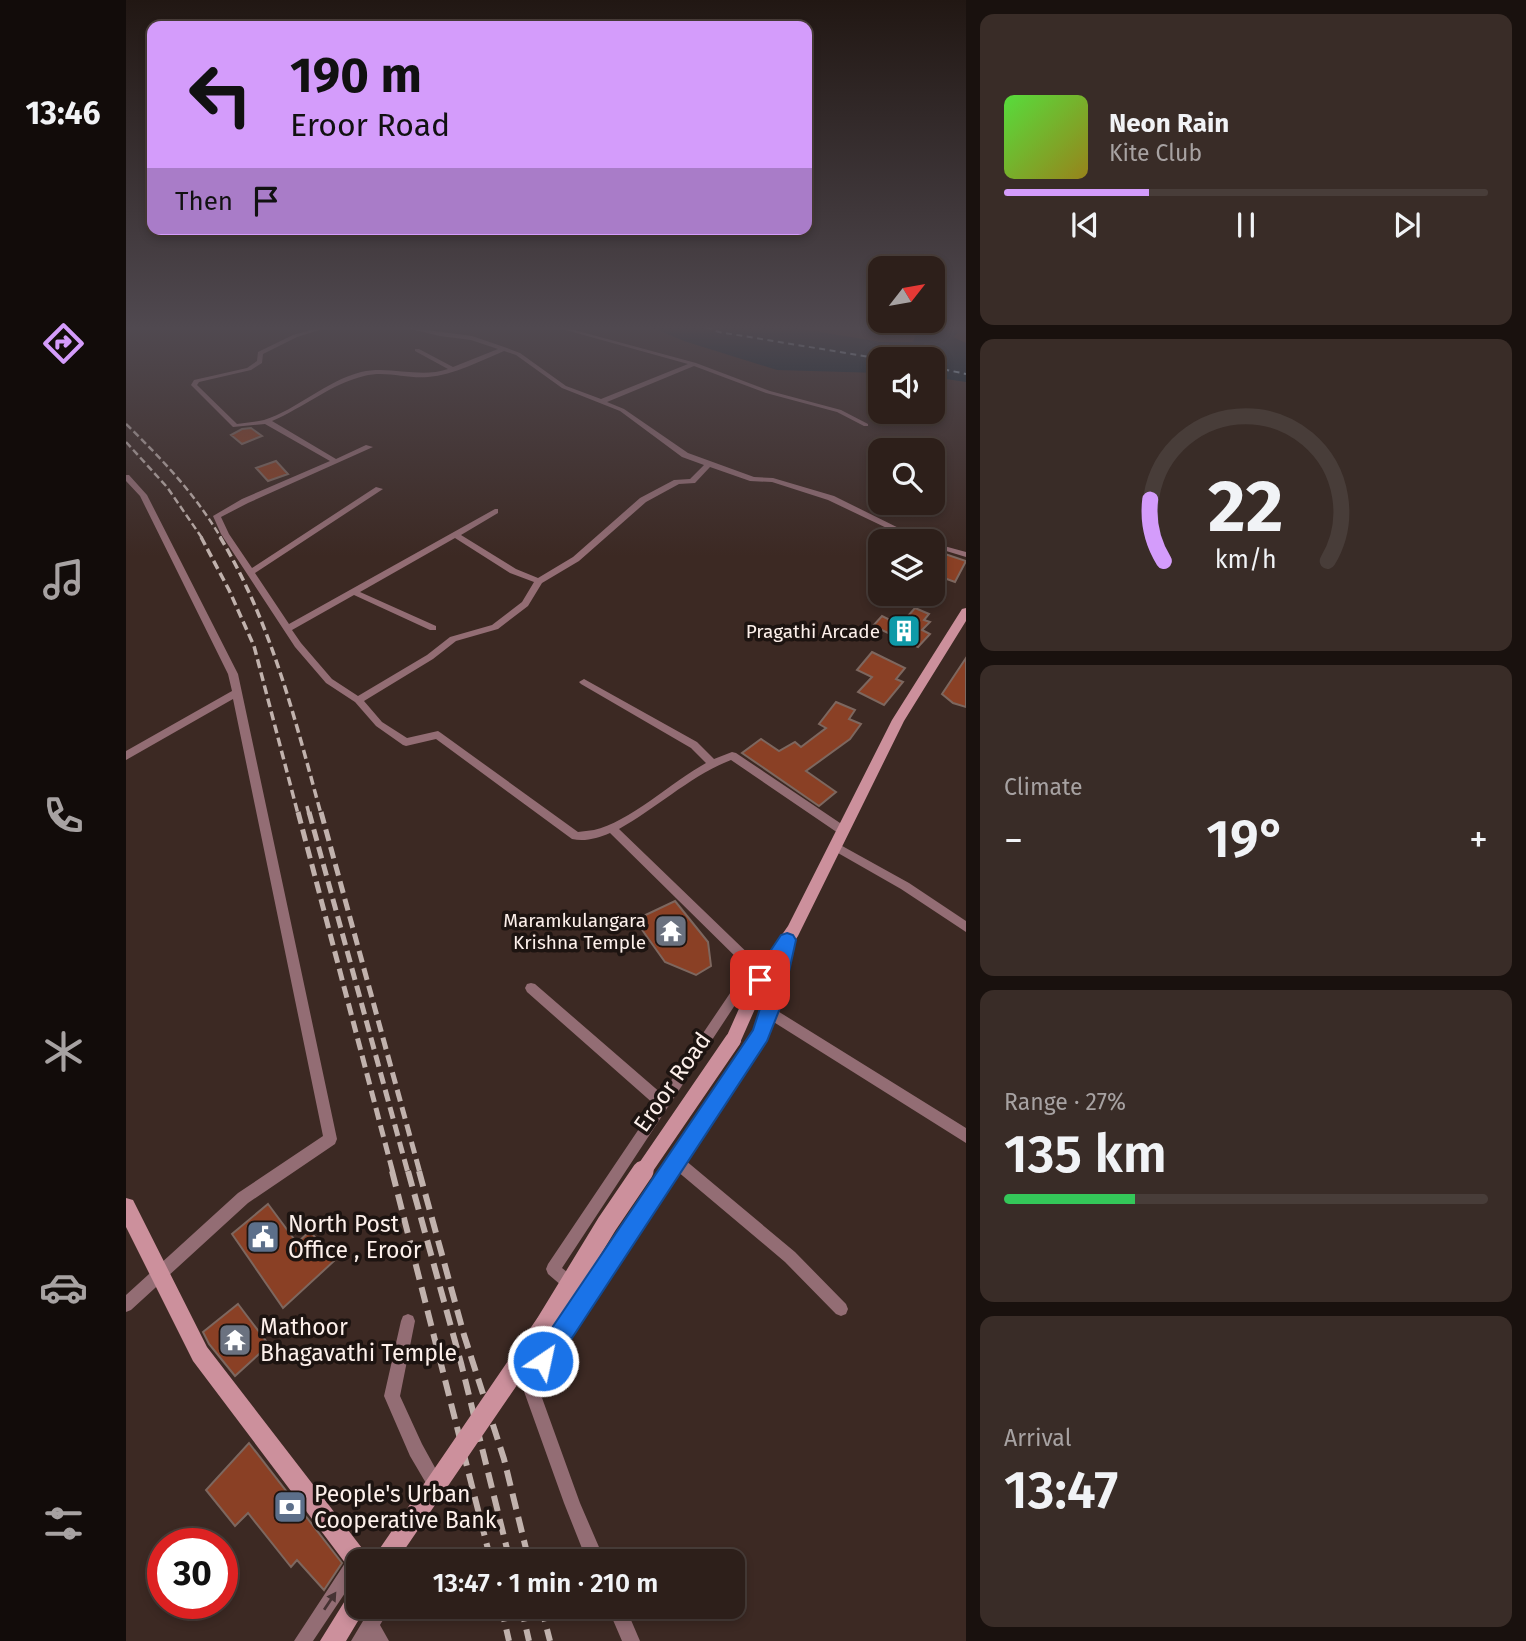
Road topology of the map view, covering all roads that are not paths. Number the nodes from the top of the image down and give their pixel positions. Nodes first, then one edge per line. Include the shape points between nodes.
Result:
1 (212, 404) edge
2 (302, 404) edge
3 (604, 404) edge
4 (811, 404) edge
5 (266, 421) junction
6 (866, 425) dead end
7 (369, 447) dead end
8 (335, 461) junction
9 (708, 464) junction
10 (126, 477) edge
11 (379, 489) dead end
12 (495, 511) dead end
13 (896, 529) edge
14 (454, 535) junction
15 (945, 548) edge
16 (966, 555) edge
17 (250, 573) junction
18 (539, 581) junction
19 (354, 592) junction
20 (966, 612) edge
21 (433, 628) dead end
22 (287, 629) junction
23 (584, 682) dead end
24 (238, 692) junction
25 (358, 700) junction
26 (126, 756) edge
27 (712, 763) junction
28 (611, 828) junction
29 (842, 831) junction
30 (835, 846) junction
31 (966, 927) edge
32 (787, 940) junction
33 (531, 988) dead end
34 (769, 1012) junction
35 (662, 1103) junction
36 (966, 1136) edge
37 (677, 1161) junction
38 (126, 1207) edge
39 (160, 1273) junction
40 (586, 1297) junction
41 (126, 1305) edge
42 (841, 1309) dead end
43 (408, 1321) dead end
44 (437, 1485) junction
45 (349, 1549) edge
46 (392, 1549) edge
47 (591, 1549) edge
48 (346, 1576) edge
49 (346, 1619) edge
50 (377, 1619) edge
51 (622, 1619) edge
52 (370, 1636) edge
53 (303, 1641) edge
54 (332, 1641) edge
55 (631, 1641) edge

1 - 5 street via 235,426
2 - 5 street
3 - 9 street via 622,410 685,455
4 - 6 street
5 - 8 street
7 - 8 street
8 - 17 street via 217,516
9 - 13 street via 831,498
9 - 18 street via 692,481 677,482 643,500 576,559
10 - 24 street via 143,495
11 - 17 street
12 - 14 street
14 - 18 street via 513,571
14 - 19 street
15 - 16 street
17 - 22 street
18 - 25 street via 525,604 495,627 453,639
19 - 21 street
19 - 22 street
20 - 29 main road, Eroor Road via 898,720
22 - 25 street via 329,681
23 - 27 street via 694,745
24 - 26 street
24 - 39 street via 330,1139 243,1198
25 - 28 street via 379,724 406,742 438,735 576,836
27 - 28 street
27 - 29 street via 732,756
28 - 35 street via 754,967
29 - 30 main road, Eroor Road
30 - 31 street
30 - 32 main road, Eroor Road
32 - 34 street
32 - 44 main road, Eroor Road, bridge via 760,980 733,1040
33 - 35 street
34 - 36 street
34 - 37 street via 760,1035
35 - 40 street via 553,1269
37 - 40 street
37 - 42 street via 790,1257
38 - 39 main road
39 - 41 street
39 - 45 main road via 200,1354
40 - 47 street via 528,1383
43 - 44 street via 392,1396
44 - 46 main road, Eroor Road, bridge
53 -> 48 street
49 - 54 main road
50 - 52 street
51 - 55 street

